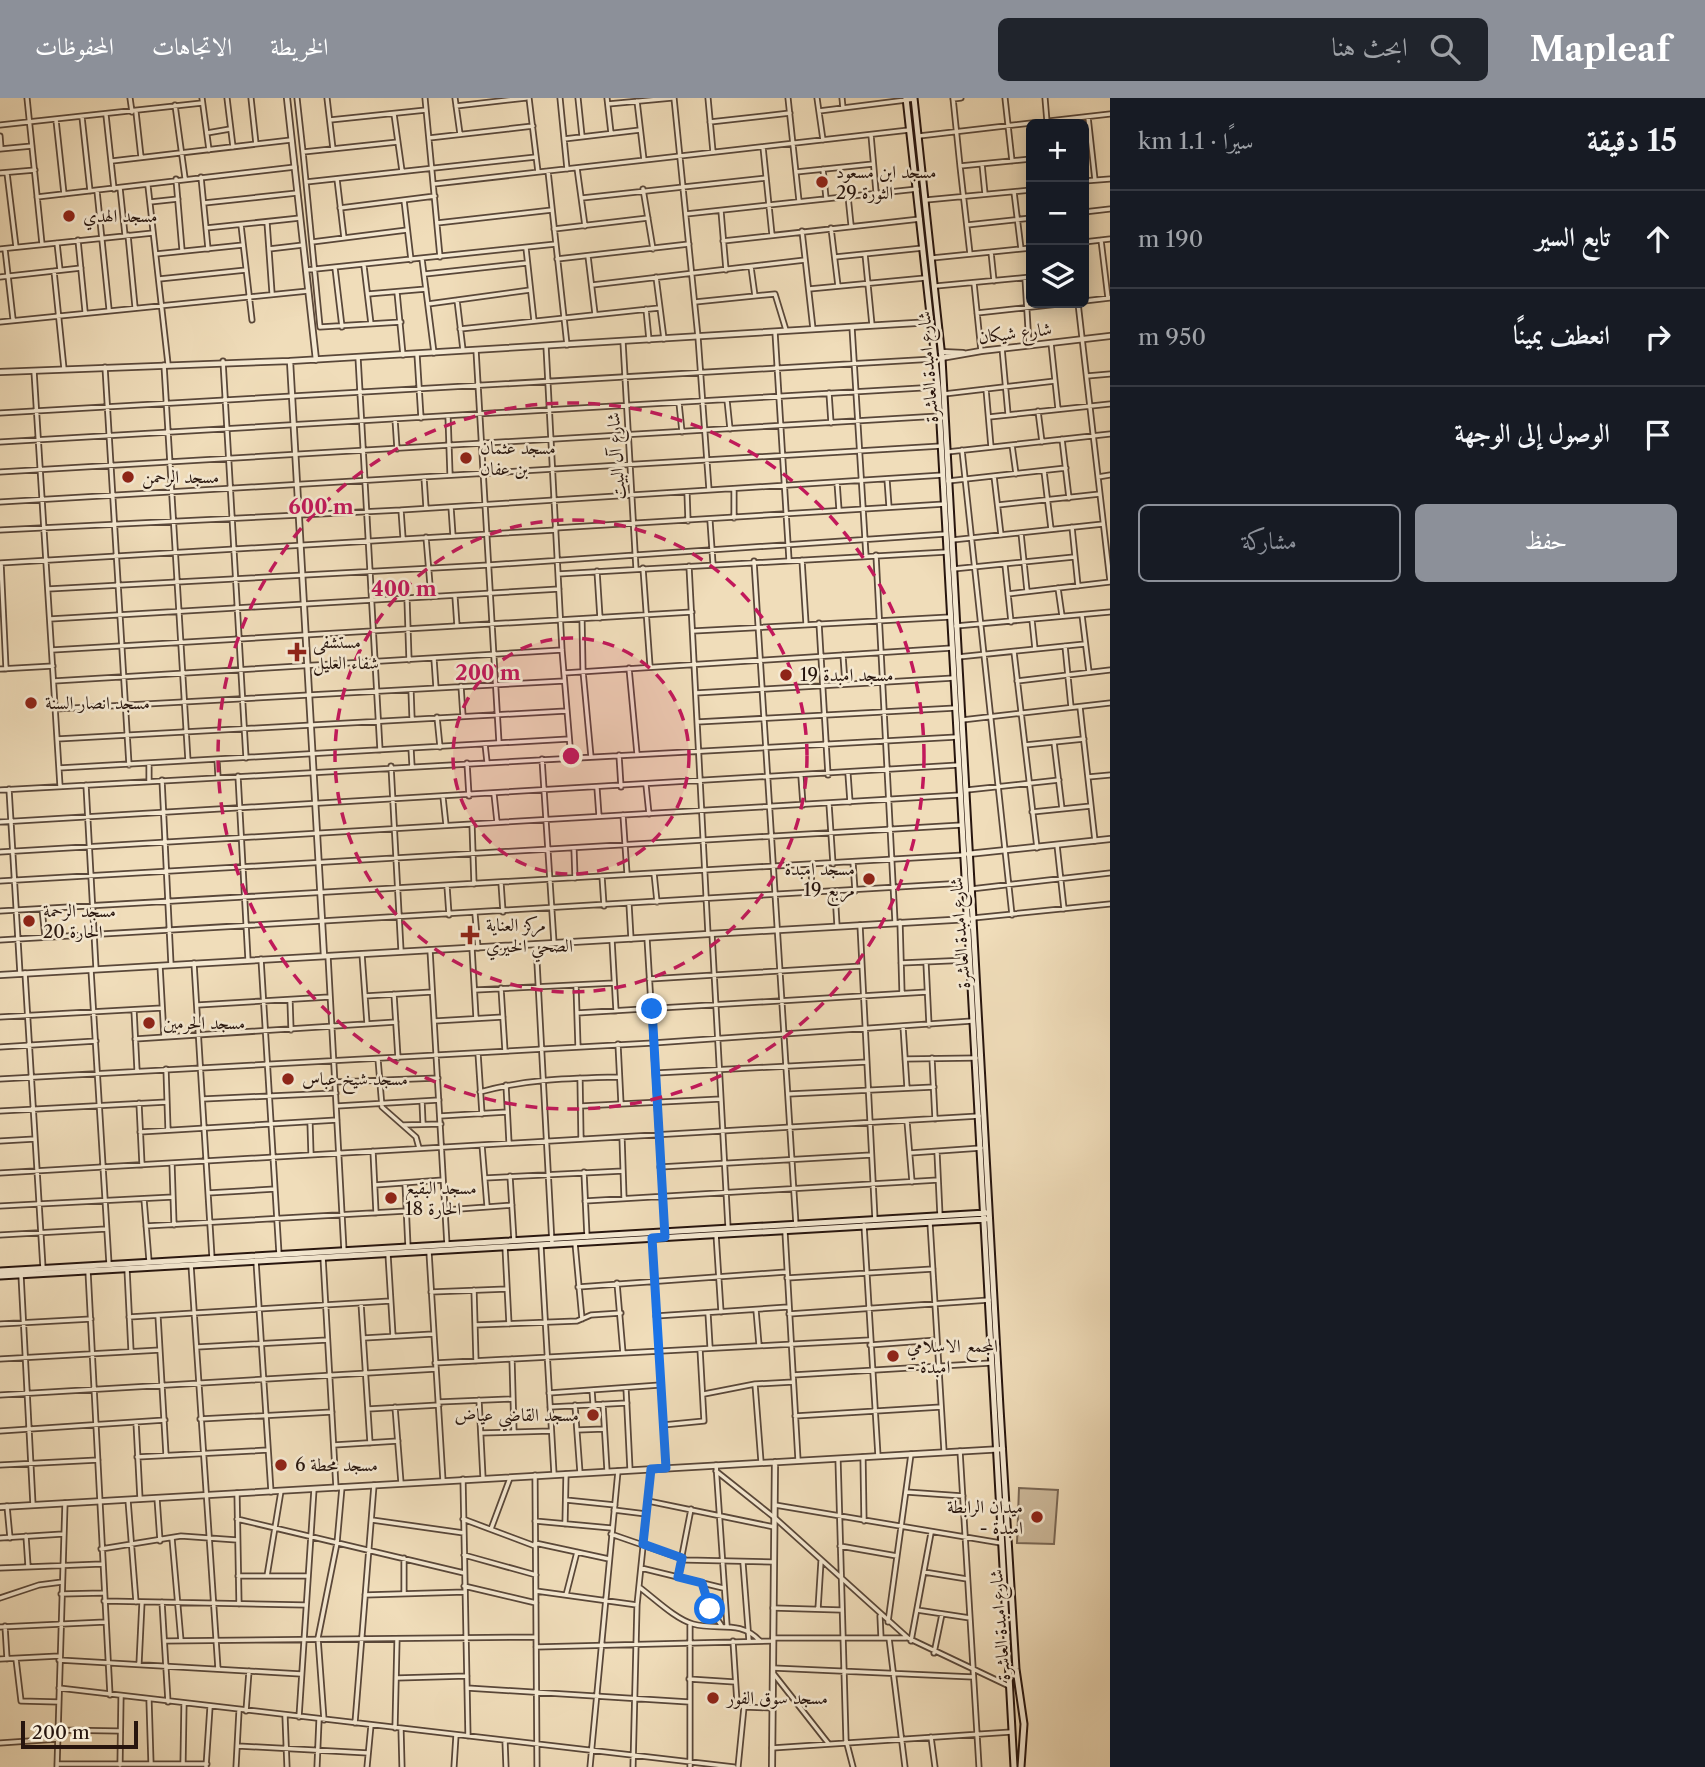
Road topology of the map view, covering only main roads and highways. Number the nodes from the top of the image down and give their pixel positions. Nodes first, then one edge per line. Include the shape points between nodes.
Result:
1 (906, 99) edge
2 (914, 99) edge
3 (919, 209) junction
4 (927, 209) junction
5 (939, 356) junction
6 (951, 594) junction
7 (955, 658) junction
8 (963, 792) junction
9 (966, 855) junction
10 (970, 918) junction
11 (987, 1216) junction
12 (844, 1224) junction
13 (784, 1228) junction
14 (664, 1235) junction
15 (541, 1242) junction
16 (552, 1242) junction
17 (447, 1248) junction
18 (345, 1254) junction
19 (279, 1257) junction
20 (43, 1271) junction
21 (0, 1274) edge
22 (1000, 1449) junction
23 (1014, 1767) edge
24 (1021, 1767) edge

1 - 3 main road, شارع امبدة العاشرة
2 - 4 main road, شارع امبدة العاشرة
3 - 4 main road
3 - 5 main road, شارع امبدة العاشرة
4 - 5 main road, شارع امبدة العاشرة via 940,320
5 - 6 main road, شارع امبدة العاشرة
5 - 6 main road, شارع امبدة العاشرة via 952,540
6 - 7 main road, شارع امبدة العاشرة
6 - 7 main road, شارع امبدة العاشرة
7 - 8 main road, شارع امبدة العاشرة
7 - 8 main road, شارع امبدة العاشرة
8 - 9 main road, شارع امبدة العاشرة
8 - 9 main road, شارع امبدة العاشرة
9 - 10 main road, شارع امبدة العاشرة
9 - 10 main road, شارع امبدة العاشرة
10 - 11 main road, شارع امبدة العاشرة
10 - 11 main road, شارع امبدة العاشرة
11 - 12 main road
11 - 12 main road
11 - 22 main road, شارع امبدة العاشرة
11 - 22 main road, شارع امبدة العاشرة
12 - 13 main road
12 - 13 main road
13 - 14 main road
13 - 14 main road
14 - 16 main road
14 - 16 main road
15 - 16 main road
15 - 17 main road
15 - 17 main road
17 - 18 main road
17 - 18 main road
18 - 19 main road
18 - 19 main road
19 - 20 main road
19 - 20 main road
20 - 21 main road
20 - 21 main road
22 - 23 main road, شارع امبدة العاشرة
22 - 24 main road, شارع امبدة العاشرة via 1024,1724

